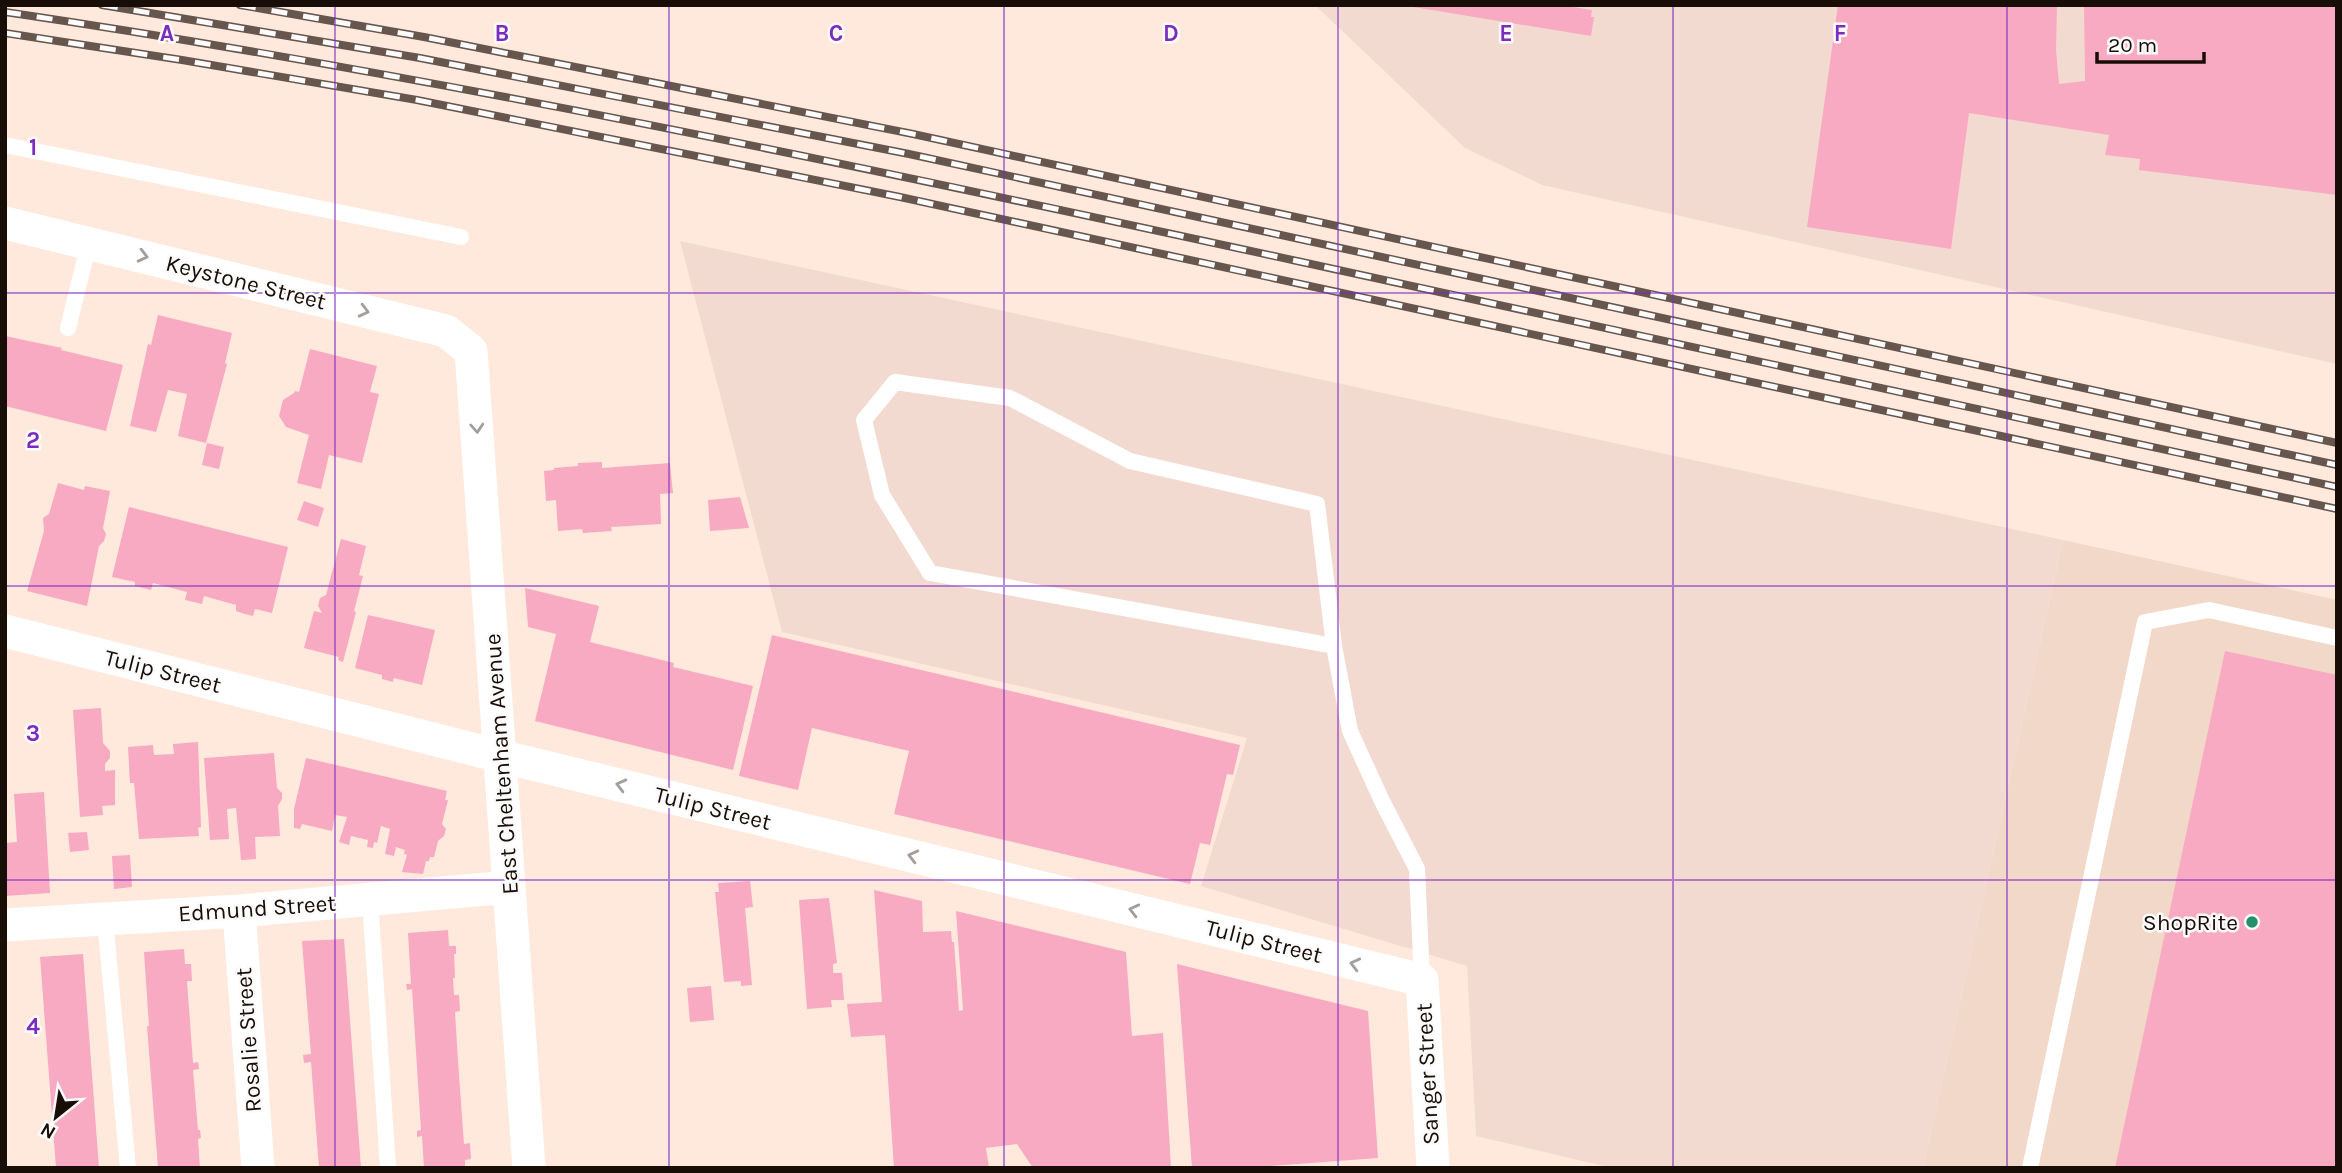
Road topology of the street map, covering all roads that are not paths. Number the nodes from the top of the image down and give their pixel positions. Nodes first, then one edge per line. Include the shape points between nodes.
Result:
1 (5, 145) edge
2 (5, 223) edge
3 (461, 237) dead end
4 (89, 243) junction
5 (68, 328) dead end
6 (472, 360) joint
7 (5, 631) edge
8 (2337, 638) edge
9 (1334, 646) junction
10 (500, 756) junction
11 (509, 887) junction
12 (370, 900) junction
13 (239, 911) junction
14 (105, 919) junction
15 (5, 925) edge
16 (1422, 980) junction
17 (128, 1168) edge
18 (258, 1168) edge
19 (388, 1168) edge
20 (529, 1168) edge
21 (1433, 1168) edge
22 (2030, 1168) edge

1 - 3 lane
2 - 4 street, Keystone Street
4 - 5 lane
4 -> 6 street, Keystone Street via 446,331 471,351
6 -> 10 street, East Cheltenham Avenue
7 - 10 street, Tulip Street
8 - 22 lane via 2209,610 2145,622
9 - 9 lane via 1317,504 1130,461 1010,398 895,382 864,420 882,495 929,573
9 - 16 lane via 1350,731 1417,869
10 - 11 street, East Cheltenham Avenue
16 -> 10 street, Tulip Street
11 - 12 street, Edmund Street
11 - 20 street, East Cheltenham Avenue
12 - 13 street, Edmund Street
12 - 19 lane
13 - 14 street, Edmund Street
13 - 18 street, Rosalie Street
14 - 15 street, Edmund Street
14 - 17 lane
16 - 21 street, Sanger Street

